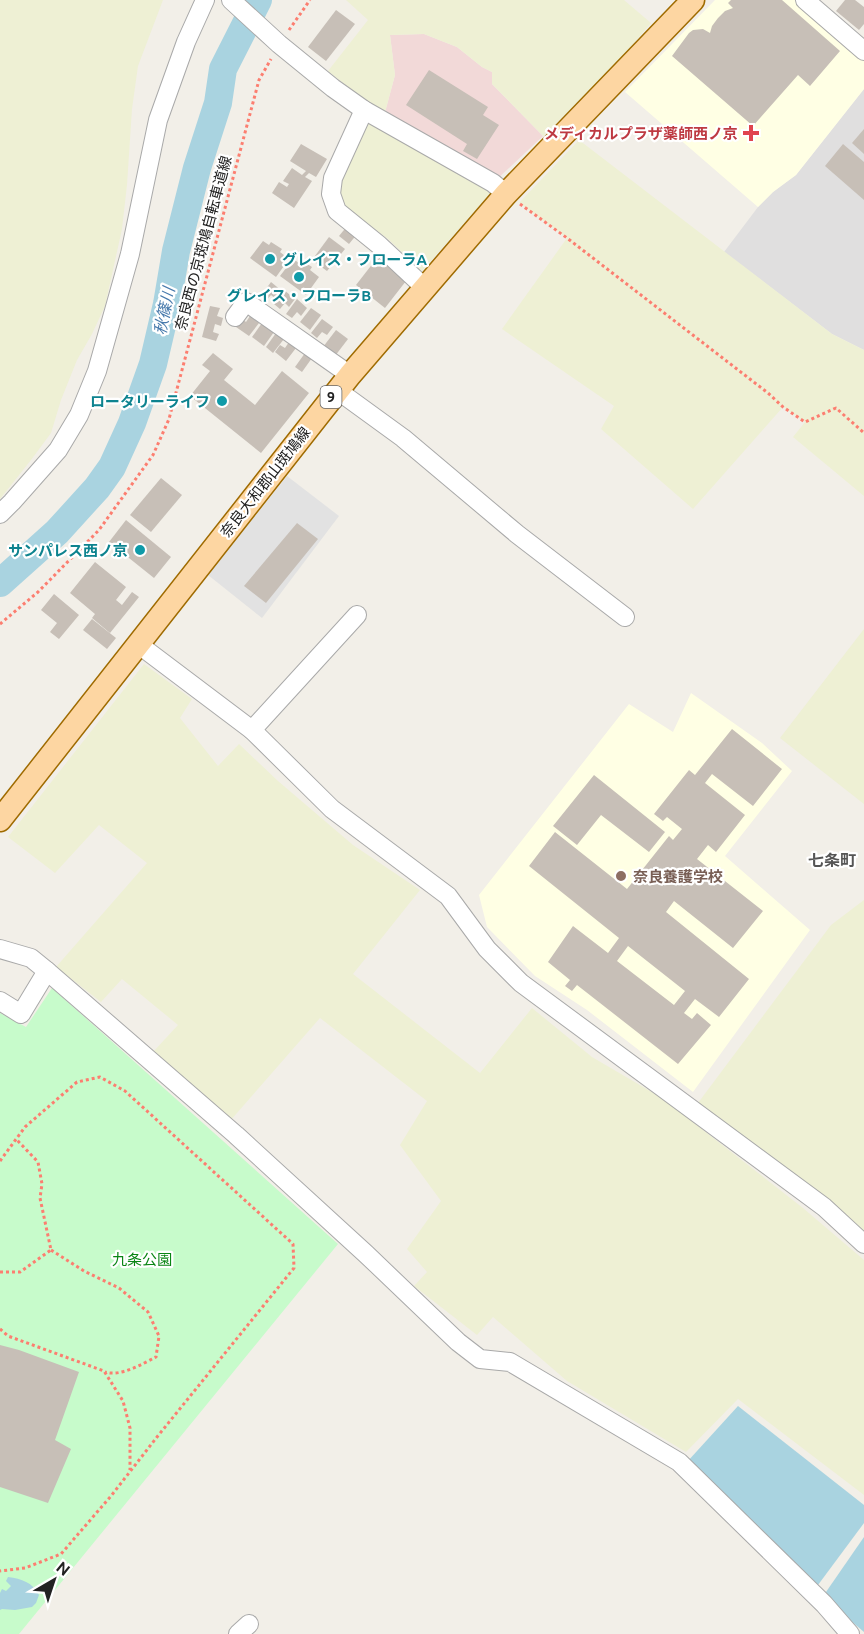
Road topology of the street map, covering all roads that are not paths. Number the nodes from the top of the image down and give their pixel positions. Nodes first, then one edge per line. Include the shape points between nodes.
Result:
1 (204, 0) edge
2 (231, 0) edge
3 (693, 0) edge
4 (805, 0) edge
5 (864, 51) edge
6 (364, 110) junction
7 (506, 194) junction
8 (424, 287) junction
9 (235, 317) dead end
10 (344, 382) junction
11 (0, 514) edge
12 (357, 615) dead end
13 (625, 617) dead end
14 (138, 644) junction
15 (252, 730) junction
16 (0, 820) edge
17 (0, 949) edge
18 (47, 971) junction
19 (0, 1001) edge
20 (864, 1244) edge
21 (850, 1634) edge

1 - 11 street via 158,120 130,254 97,371 79,415 58,450
2 - 6 street via 279,44
3 - 7 main road, 奈良大和郡山斑鳩線 / 9
4 - 5 street
6 - 7 street
6 - 8 street via 333,178 331,194 338,211
7 - 8 main road, 奈良大和郡山斑鳩線 / 9
8 - 10 main road, 奈良大和郡山斑鳩線 / 9
9 - 10 street via 248,295
10 - 13 street via 517,534
10 - 14 main road, 奈良大和郡山斑鳩線 / 9
12 - 15 street
14 - 15 street
14 - 16 main road, 奈良大和郡山斑鳩線 / 9
15 - 20 street via 332,809 448,896 487,949 521,983 824,1207
17 - 18 street via 31,958
18 - 19 street via 21,1014
18 - 21 street via 236,1135 458,1342 480,1359 510,1362 679,1462

